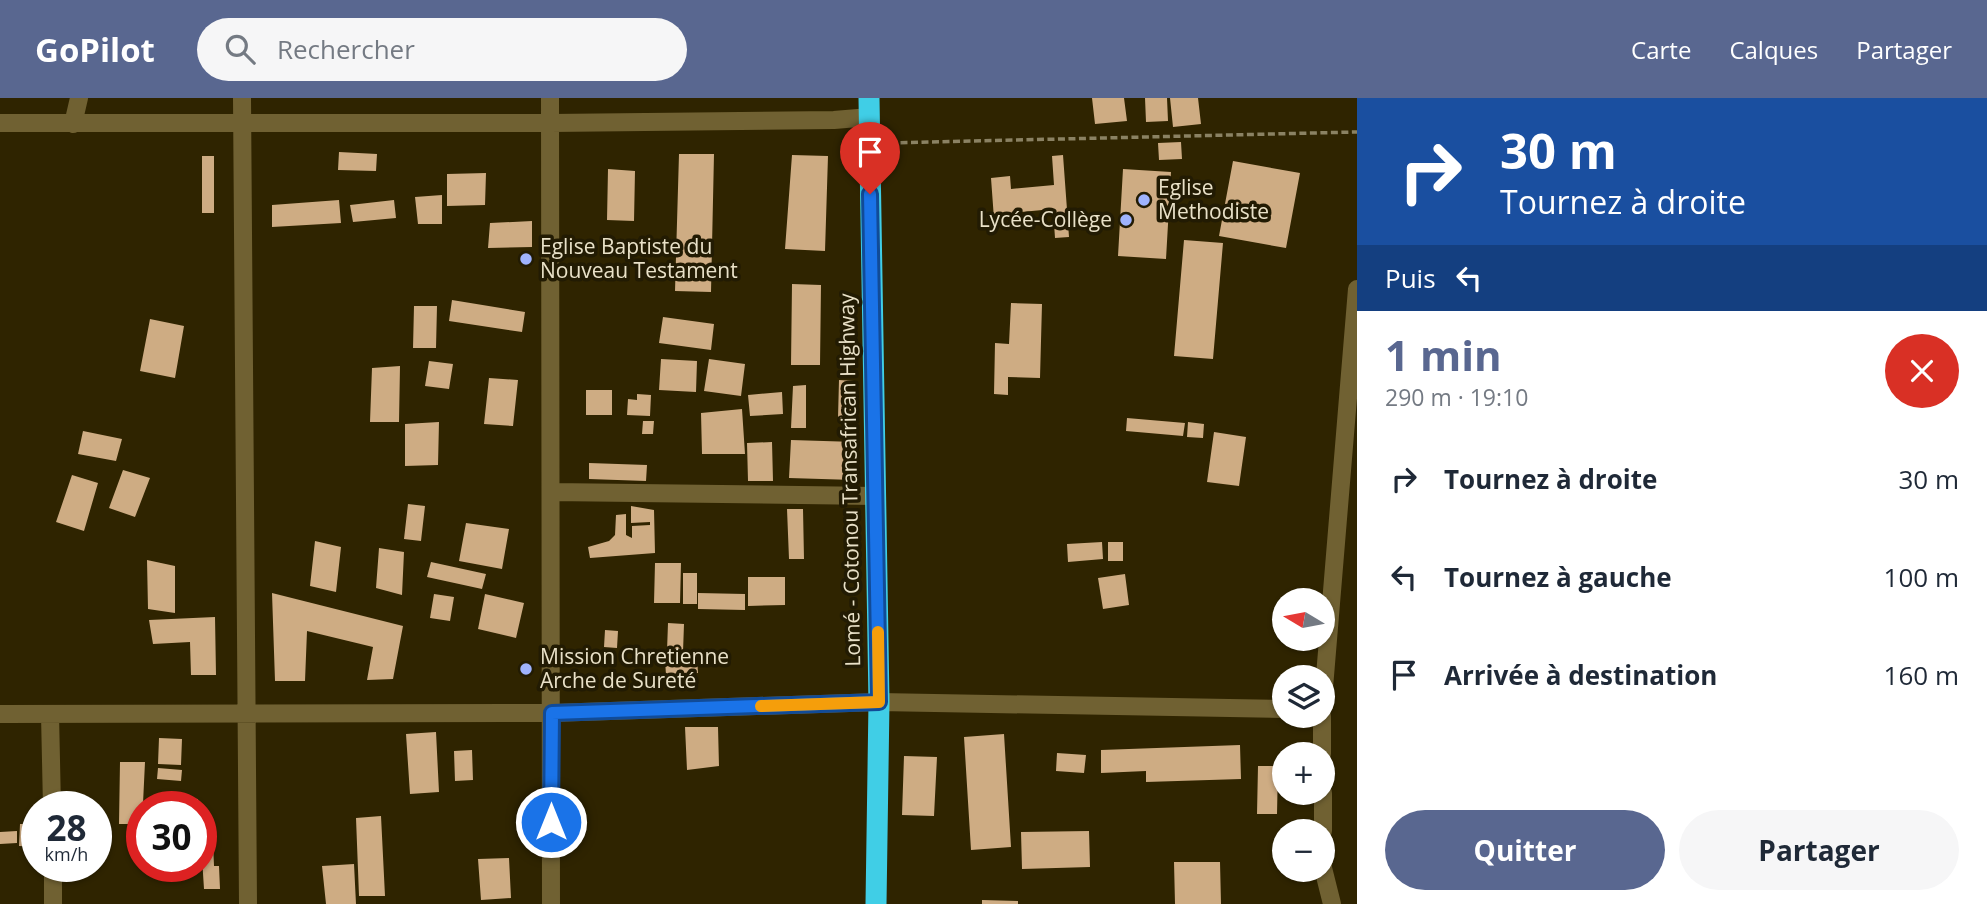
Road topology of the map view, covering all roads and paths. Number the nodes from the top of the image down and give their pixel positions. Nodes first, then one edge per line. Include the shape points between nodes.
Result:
1 (79, 98) edge
2 (242, 98) edge
3 (550, 98) edge
4 (870, 108) edge
5 (242, 123) junction
6 (551, 123) junction
7 (0, 124) edge
8 (73, 124) junction
9 (1357, 132) edge
10 (870, 145) junction
11 (1357, 289) edge
12 (551, 492) junction
13 (876, 496) junction
14 (1326, 665) edge
15 (879, 702) junction
16 (1272, 709) edge
17 (552, 713) junction
18 (0, 714) edge
19 (50, 715) junction
20 (247, 715) junction
21 (52, 791) edge
22 (52, 882) edge
23 (1326, 882) edge
24 (53, 904) edge
25 (248, 904) edge
26 (551, 904) edge
27 (876, 904) edge
28 (1332, 904) edge

1 - 8 street
2 - 5 street
3 - 6 street
4 - 6 street via 834,120
4 - 10 highway, Lomé - Cotonou Transafrican Highway
5 - 6 street
5 - 8 street
5 - 20 street
6 - 12 street
7 - 8 street
9 - 10 path
10 - 13 highway, Lomé - Cotonou Transafrican Highway
11 - 14 street
12 - 13 street
12 - 17 street
13 - 15 highway, Lomé - Cotonou Transafrican Highway
15 - 16 street
15 - 17 street
15 - 27 highway, Lomé - Cotonou Transafrican Highway
17 - 20 street
17 - 26 street
18 - 19 street
19 - 20 street
19 - 21 street
20 - 25 street
22 - 24 street
23 - 28 street

